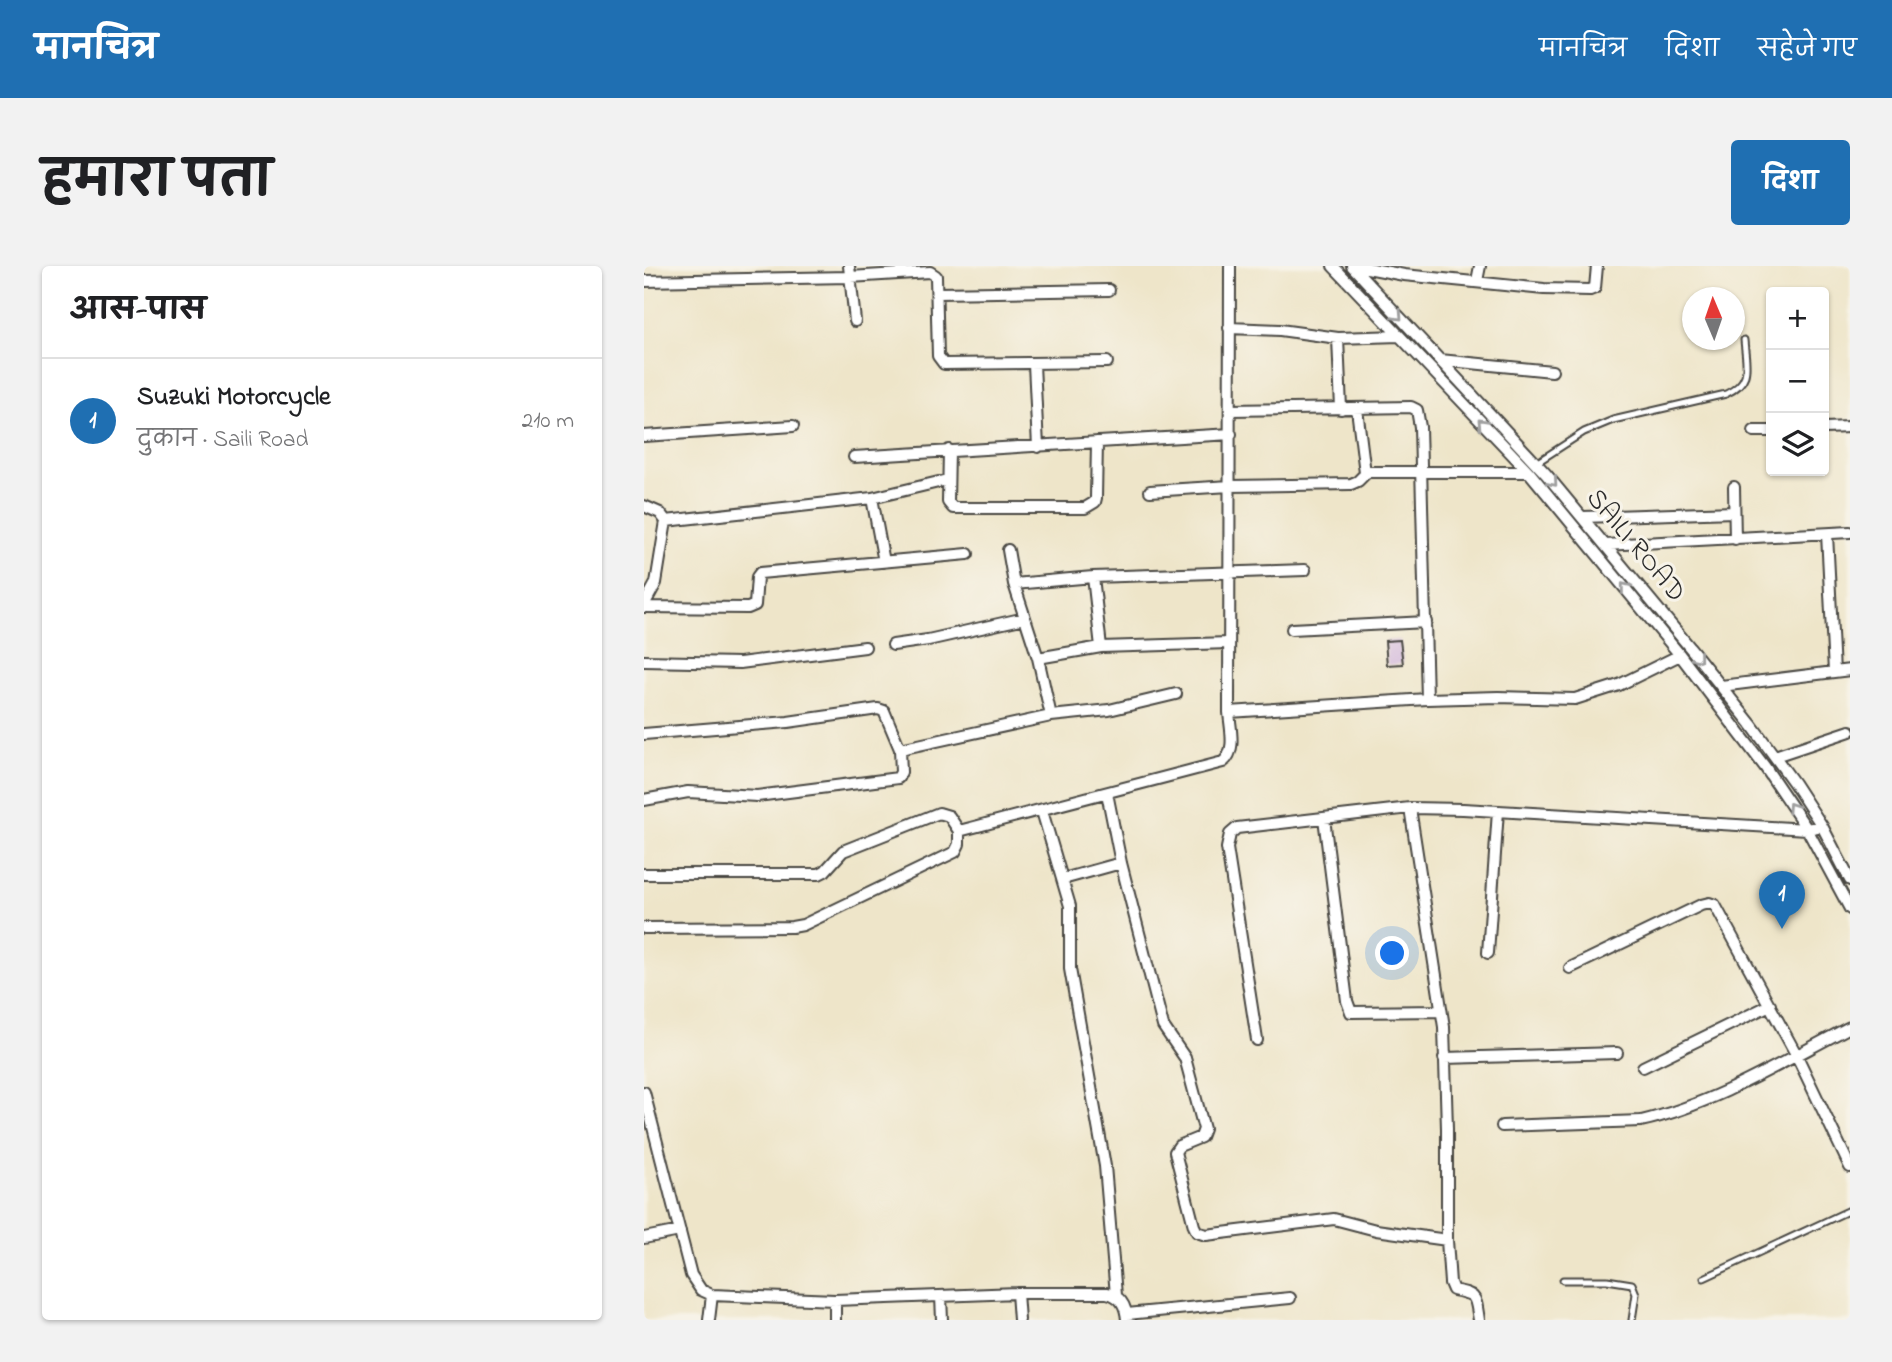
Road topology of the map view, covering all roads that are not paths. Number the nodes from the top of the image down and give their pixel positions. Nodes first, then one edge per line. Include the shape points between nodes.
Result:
1 (1230, 266) edge
2 (1357, 266) edge
3 (1480, 266) edge
4 (1597, 266) edge
5 (1342, 267) edge
6 (1404, 271) edge
7 (849, 272) edge
8 (644, 281) edge
9 (1477, 281) junction
10 (1109, 289) dead end
11 (938, 293) junction
12 (855, 321) dead end
13 (1229, 328) junction
14 (1399, 336) junction
15 (1338, 338) junction
16 (1745, 350) edge
17 (1440, 360) junction
18 (1107, 362) dead end
19 (1034, 364) junction
20 (1552, 371) dead end
21 (1340, 409) junction
22 (1357, 409) junction
23 (1230, 411) junction
24 (793, 426) dead end
25 (1850, 427) edge
26 (1829, 428) edge
27 (1766, 431) edge
28 (1754, 432) dead end
29 (1231, 434) junction
30 (644, 436) edge
31 (1097, 442) junction
32 (1038, 447) junction
33 (949, 450) junction
34 (854, 457) dead end
35 (1532, 468) junction
36 (1422, 471) junction
37 (1364, 473) junction
38 (947, 480) junction
39 (1230, 486) junction
40 (1734, 487) dead end
41 (1150, 491) dead end
42 (872, 498) junction
43 (644, 506) edge
44 (1734, 512) junction
45 (1583, 517) junction
46 (666, 521) junction
47 (1850, 532) edge
48 (1827, 534) junction
49 (1735, 540) junction
50 (1605, 545) junction
51 (1008, 550) dead end
52 (968, 554) dead end
53 (884, 562) junction
54 (1305, 570) dead end
55 (1230, 573) junction
56 (1093, 577) junction
57 (1014, 584) junction
58 (644, 606) edge
59 (1025, 618) junction
60 (1426, 622) junction
61 (1292, 629) dead end
62 (1229, 643) junction
63 (893, 645) dead end
64 (865, 647) dead end
65 (1101, 647) junction
66 (1680, 655) junction
67 (1038, 658) junction
68 (644, 661) edge
69 (1850, 670) edge
70 (1835, 673) junction
71 (1721, 686) junction
72 (1176, 694) dead end
73 (1427, 699) junction
74 (1229, 712) junction
75 (1051, 716) junction
76 (1850, 731) edge
77 (644, 734) edge
78 (900, 749) junction
79 (1774, 756) junction
80 (1107, 793) junction
81 (644, 800) edge
82 (1410, 808) junction
83 (1042, 811) junction
84 (1498, 811) junction
85 (1324, 818) junction
86 (1822, 827) junction
87 (1807, 829) junction
88 (959, 831) junction
89 (1121, 863) junction
90 (644, 874) edge
91 (1063, 879) junction
92 (1850, 880) edge
93 (1850, 909) edge
94 (644, 928) edge
95 (1488, 953) dead end
96 (1570, 968) dead end
97 (1770, 1005) junction
98 (1441, 1011) junction
99 (1850, 1027) edge
100 (1257, 1040) dead end
101 (1617, 1053) dead end
102 (1796, 1054) junction
103 (1444, 1058) junction
104 (1643, 1067) dead end
105 (644, 1092) edge
106 (1502, 1126) dead end
107 (1850, 1167) edge
108 (1850, 1210) edge
109 (680, 1231) junction
110 (644, 1238) edge
111 (1447, 1240) junction
112 (1704, 1278) dead end
113 (1563, 1280) dead end
114 (1017, 1293) junction
115 (712, 1295) junction
116 (1116, 1295) junction
117 (941, 1296) junction
118 (1290, 1298) dead end
119 (835, 1300) junction
120 (1127, 1317) edge
121 (709, 1320) edge
122 (835, 1320) edge
123 (942, 1320) edge
124 (1018, 1320) edge
125 (1479, 1320) edge
126 (1633, 1320) edge

1 - 13 street
2 - 6 street
3 - 9 street
4 - 9 street via 1597,283 1590,290
5 - 14 street
5 -> 17 street, SAILI ROAD
6 - 9 street
7 - 8 street
7 - 11 street via 930,272 936,276
7 - 12 street
10 - 11 street
11 - 19 street via 941,363
13 - 15 street
13 - 23 street
14 - 15 street
35 -> 14 street
15 - 21 street
16 - 35 lane via 1746,377 1738,388 1613,420 1584,432
17 - 20 street
17 - 35 street, SAILI ROAD
18 - 19 street
19 - 32 street
21 - 22 street
21 - 23 street
22 - 36 street via 1416,408
22 - 37 street
23 - 29 street
24 - 30 street
25 - 26 street
27 - 28 street
29 - 31 street
29 - 39 street
31 - 32 street
31 - 38 street via 1096,498 1085,508 953,508 948,502
32 - 33 street
33 - 34 street
33 - 38 street
35 - 36 street
35 -> 45 street, SAILI ROAD
66 -> 35 street
36 - 37 street
36 - 60 street
37 - 39 street via 1351,484
38 - 42 street
39 - 41 street
39 - 55 street
40 - 44 street
42 - 46 street
42 - 53 street
43 - 46 street
44 - 45 street
44 - 49 street
45 - 50 street, SAILI ROAD
46 - 58 street via 656,583
47 - 48 street
48 - 49 street
48 - 70 street
49 - 50 street
50 -> 71 street, SAILI ROAD
51 - 57 street
52 - 53 street
53 - 58 street via 760,573 755,604 748,608
54 - 55 street
55 - 56 street
55 - 62 street
56 - 57 street
56 - 65 street
57 - 59 street
59 - 63 street
59 - 67 street
60 - 61 street
60 - 73 street
62 - 65 street
62 - 74 street
64 - 68 street via 740,663
65 - 67 street
66 - 73 street via 1619,685 1575,699
87 -> 66 street
67 - 75 street
69 - 70 street
70 - 71 street
71 - 79 street, SAILI ROAD
72 - 75 street via 1109,710
73 - 74 street
74 - 80 street via 1232,749 1228,759
75 - 78 street
76 - 79 street
77 - 78 street via 878,709 884,711
78 - 81 street via 898,778 757,796 688,792
79 - 86 street, SAILI ROAD
80 - 83 street
80 - 89 street
82 - 84 street
82 - 85 street
82 - 98 street
83 - 88 street
83 - 91 street
84 - 87 street
84 - 95 street
85 - 98 street via 1351,1012
85 - 100 street via 1237,828 1228,839
86 - 87 street
86 - 92 street, SAILI ROAD
87 - 93 street
88 - 90 street via 949,816 939,813 843,851 819,874
88 - 94 street via 955,852 803,925
89 - 91 street
89 - 111 street via 1163,1026 1185,1058 1204,1129 1202,1137 1175,1152 1197,1232 1206,1235 1334,1219
91 - 116 street via 1070,906 1070,969 1105,1166
96 - 97 street via 1709,903 1715,905
97 - 102 street
97 - 104 street
98 - 103 street
99 - 102 street
101 - 103 street
102 - 106 street via 1660,1117
102 - 107 street
103 - 111 street
105 - 109 street
108 - 112 lane
109 - 110 street
109 - 115 street via 691,1275 701,1290
111 - 125 street via 1451,1288 1476,1297
113 - 126 lane via 1632,1284 1636,1294
114 - 116 street
114 - 117 street
114 - 124 street
115 - 119 street
115 - 121 street
116 - 120 street
117 - 119 street
117 - 123 street
118 - 120 street
119 - 122 street

